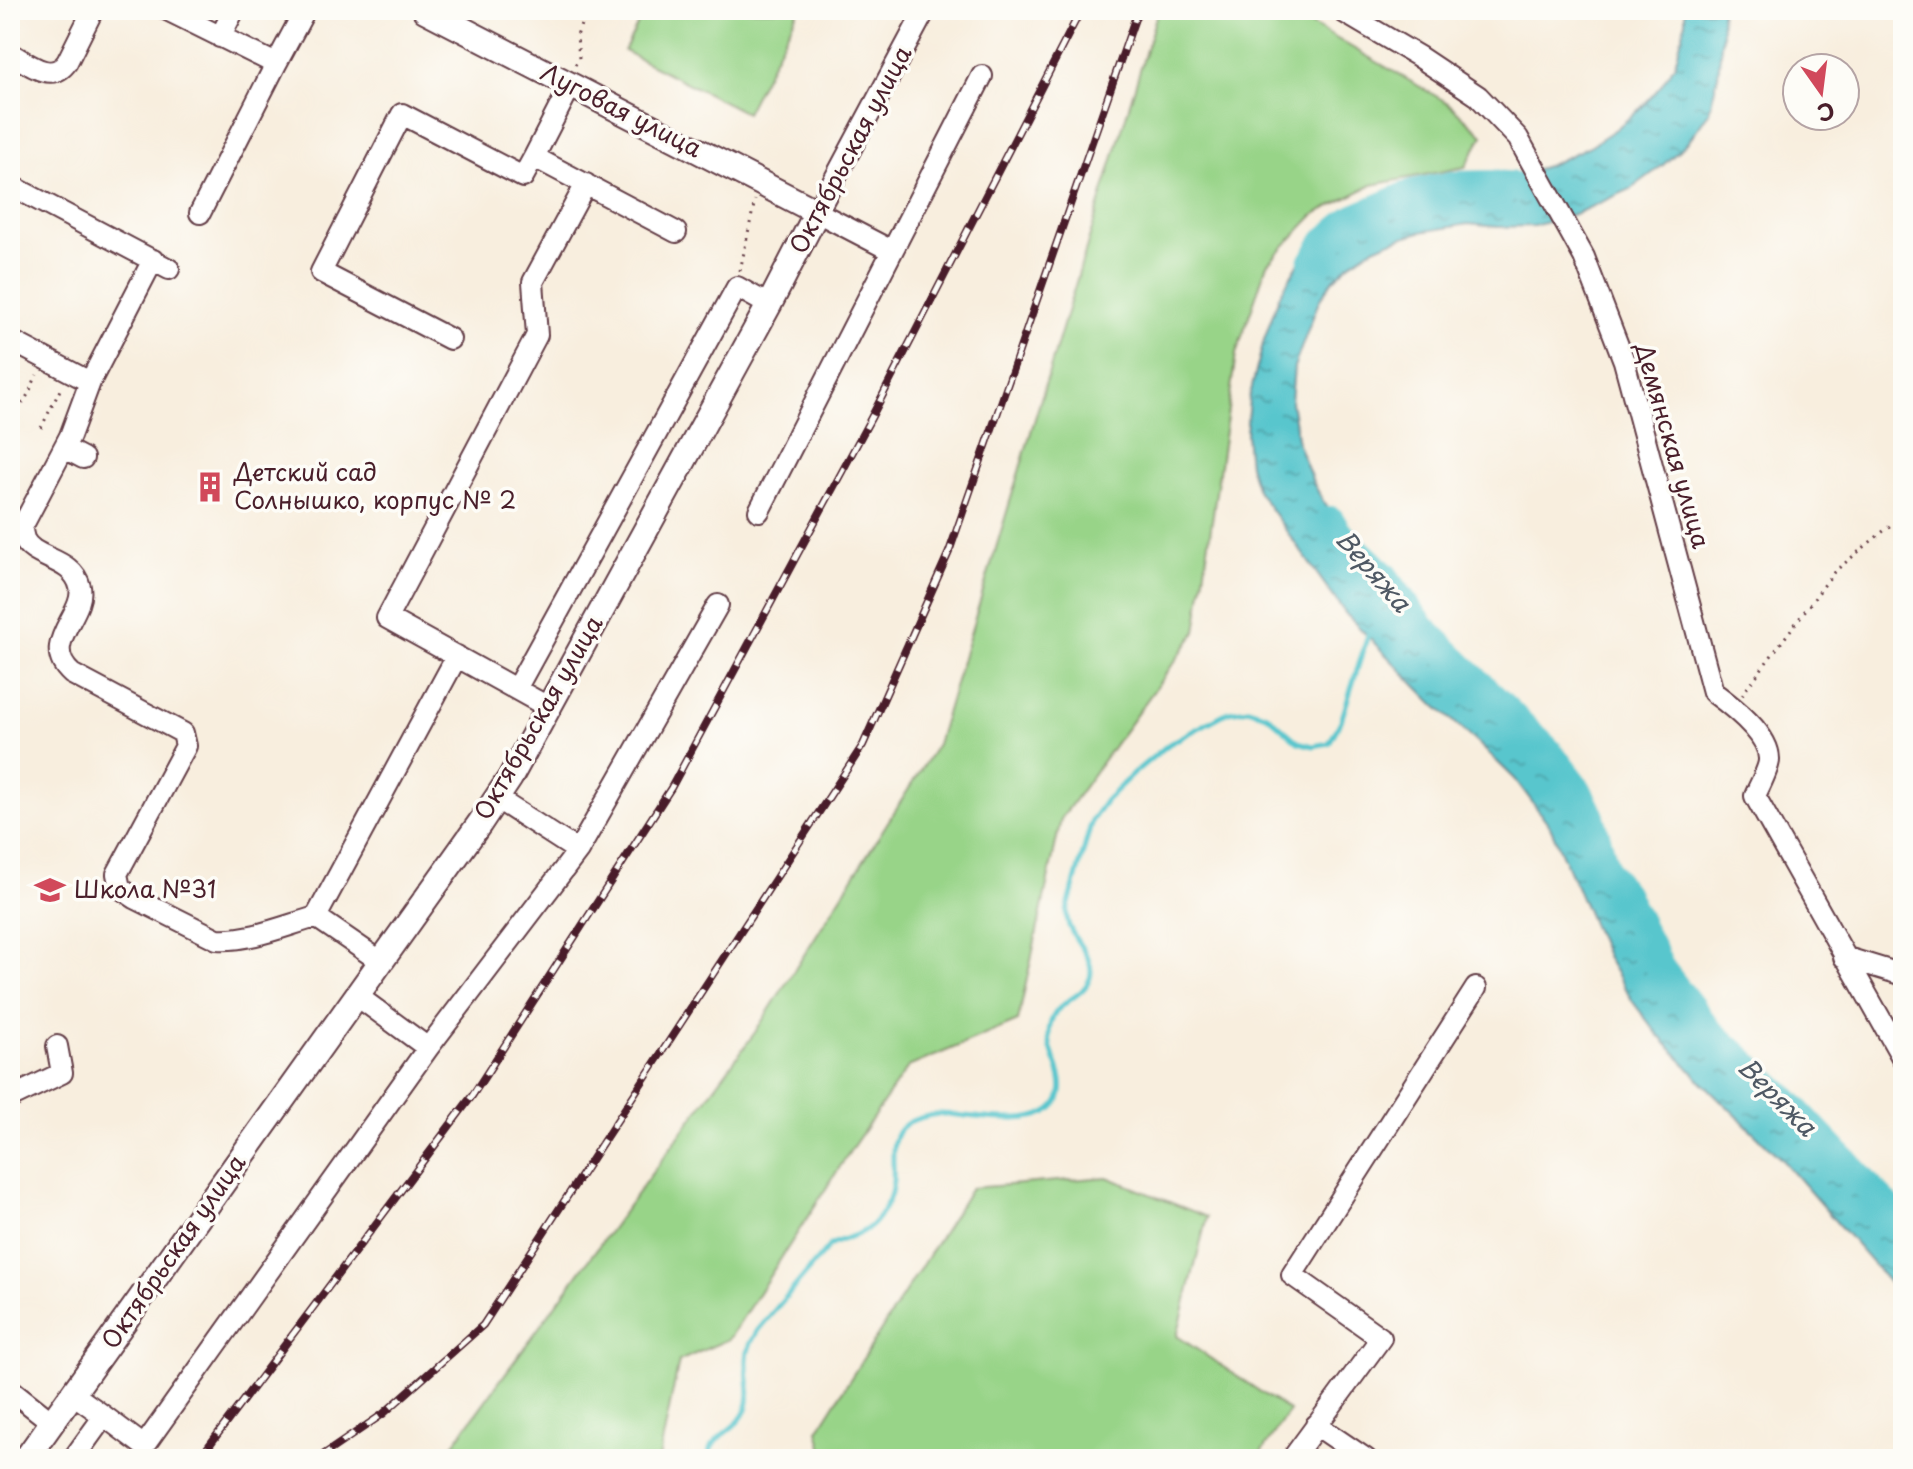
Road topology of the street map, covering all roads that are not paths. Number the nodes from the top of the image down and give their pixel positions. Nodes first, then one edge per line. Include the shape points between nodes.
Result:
1 (93, 10) edge
2 (167, 10) edge
3 (234, 10) edge
4 (305, 10) edge
5 (425, 10) edge
6 (925, 10) edge
7 (1340, 10) edge
8 (1383, 10) edge
9 (1373, 29) junction
10 (220, 37) junction
11 (10, 53) edge
12 (276, 64) junction
13 (982, 76) dead end
14 (568, 84) junction
15 (534, 157) junction
16 (586, 184) junction
17 (10, 185) edge
18 (817, 212) junction
19 (200, 213) dead end
20 (676, 232) dead end
21 (892, 251) junction
22 (769, 305) junction
23 (450, 339) dead end
24 (10, 340) edge
25 (90, 382) junction
26 (64, 448) junction
27 (83, 458) dead end
28 (759, 511) dead end
29 (16, 523) edge
30 (718, 605) dead end
31 (457, 656) junction
32 (516, 689) junction
33 (548, 707) junction
34 (496, 798) junction
35 (578, 851) junction
36 (316, 917) junction
37 (1844, 957) junction
38 (380, 961) junction
39 (1903, 975) edge
40 (1476, 988) dead end
41 (356, 995) junction
42 (57, 1046) dead end
43 (428, 1048) junction
44 (1903, 1059) edge
45 (10, 1098) edge
46 (10, 1389) edge
47 (73, 1394) junction
48 (104, 1416) junction
49 (53, 1423) junction
50 (1316, 1425) junction
51 (26, 1459) edge
52 (73, 1459) edge
53 (1292, 1459) edge
54 (1366, 1459) edge

1 - 11 street via 57,72 41,70
2 - 10 street
3 - 10 street
4 - 12 street
5 - 14 main road, Луговая улица
6 - 18 street, Октябрьская улица
7 - 9 street, Демянская улица
8 - 9 street
9 - 37 street, Демянская улица via 1478,96 1518,138 1584,257 1624,361 1713,692 1763,739 1769,761 1755,796
10 - 12 street
12 - 19 street
13 - 21 street
14 - 15 street
14 - 18 main road, Луговая улица
15 - 16 street
15 - 23 street via 523,177 402,114 321,272
16 - 20 street
16 - 31 street via 533,282 537,335 387,618
17 - 25 street via 161,264
18 - 21 street
18 - 22 main road, Октябрьская улица
21 - 28 street
22 - 32 street via 737,287
22 - 33 main road, Октябрьская улица
24 - 25 street
25 - 26 street
26 - 27 street
26 - 29 street
29 - 36 street via 30,547 63,564 81,589 62,640 63,666 183,733 186,746 117,874 120,888 217,939 246,937
30 - 35 street
31 - 32 street
31 - 36 street
32 - 33 street
33 - 34 main road, Октябрьская улица
34 - 35 street
34 - 38 main road, Октябрьская улица
35 - 43 street
36 - 38 street
37 - 39 street
37 - 44 street
38 - 41 main road, Октябрьская улица
40 - 50 street via 1292,1275 1381,1338
41 - 43 street
41 - 47 main road, Октябрьская улица
42 - 45 street via 62,1073
43 - 48 street via 144,1446
46 - 49 street
47 - 48 street
47 - 49 main road, Октябрьская улица
48 - 52 street
49 - 51 main road, Октябрьская улица
50 - 53 street
50 - 54 street

